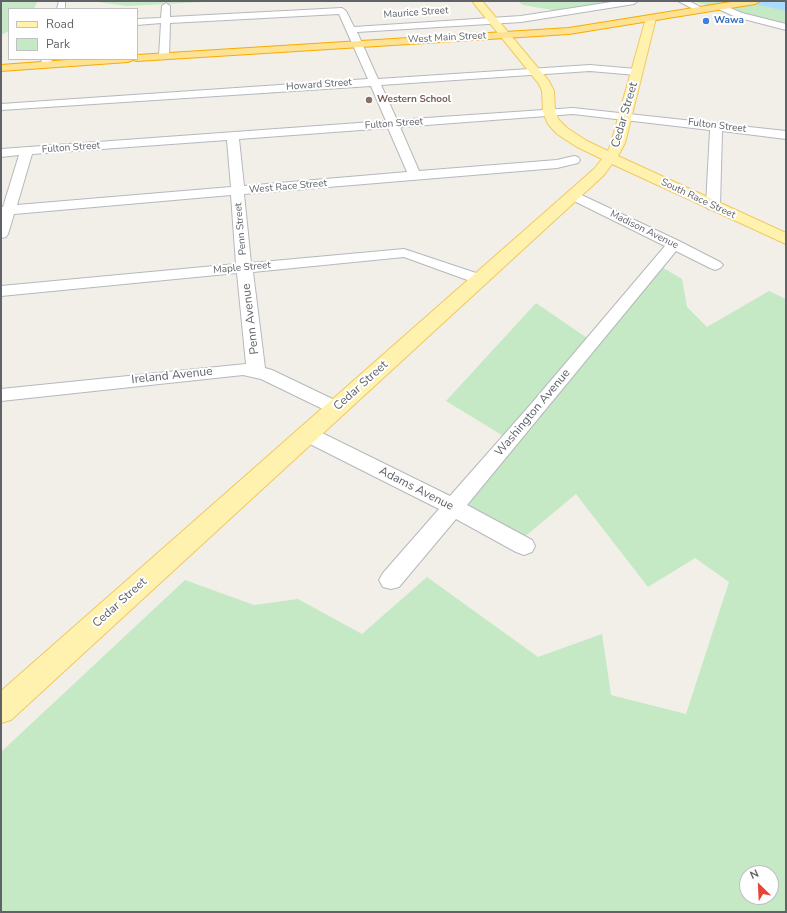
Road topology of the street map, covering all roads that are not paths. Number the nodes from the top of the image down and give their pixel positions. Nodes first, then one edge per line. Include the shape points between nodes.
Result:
1 (634, 1) edge
2 (682, 1) edge
3 (755, 1) edge
4 (481, 5) edge
5 (166, 6) dead end
6 (721, 7) junction
7 (497, 8) dead end
8 (532, 8) dead end
9 (469, 10) dead end
10 (702, 10) junction
11 (559, 12) junction
12 (651, 18) junction
13 (166, 21) junction
14 (494, 21) junction
15 (138, 22) edge
16 (786, 27) edge
17 (351, 30) junction
18 (506, 35) junction
19 (358, 44) junction
20 (164, 56) junction
21 (138, 58) edge
22 (101, 60) edge
23 (46, 62) edge
24 (1, 68) edge
25 (537, 71) junction
26 (636, 72) junction
27 (374, 82) junction
28 (1, 107) edge
29 (549, 112) junction
30 (625, 116) junction
31 (392, 124) junction
32 (716, 126) junction
33 (786, 135) edge
34 (233, 136) junction
35 (27, 151) junction
36 (1, 154) edge
37 (610, 158) junction
38 (574, 160) dead end
39 (414, 176) junction
40 (238, 191) junction
41 (573, 195) junction
42 (713, 206) junction
43 (5, 210) edge
44 (1, 234) edge
45 (786, 239) edge
46 (674, 244) junction
47 (714, 265) dead end
48 (245, 268) junction
49 (479, 279) junction
50 (1, 291) edge
51 (256, 371) junction
52 (1, 395) edge
53 (336, 408) junction
54 (307, 434) junction
55 (453, 507) junction
56 (524, 546) dead end
57 (391, 580) dead end
58 (1, 710) edge

1 - 11 street
2 - 10 street
3 - 6 highway, West Main Street
4 - 7 street
4 - 9 street
4 - 14 main road
5 - 13 street
6 - 10 highway, West Main Street
6 - 16 street via 739,15
8 - 11 street
10 - 12 highway, West Main Street
11 - 14 street, Maurice Street via 525,19
12 - 18 highway, West Main Street via 578,30
12 - 26 main road, Cedar Street
13 - 15 street
13 - 17 street via 346,15
13 - 20 street
14 - 17 street, Maurice Street
14 - 18 main road
17 - 19 street
18 - 19 highway, West Main Street
18 - 25 main road
19 - 20 highway, West Main Street
19 - 27 street
20 - 21 highway, West Main Street
22 - 23 highway
23 - 24 highway
25 - 26 street, Howard Street via 590,68
25 - 27 street, Howard Street
25 - 29 main road via 547,87
26 - 30 main road, Cedar Street
27 - 28 street, Howard Street
27 - 31 street
29 - 30 street, Fulton Street via 573,111
29 - 31 street, Fulton Street
29 - 37 main road, South Race Street via 562,131
30 - 32 street, Fulton Street
30 - 37 main road, Cedar Street via 616,151
31 - 34 street, Fulton Street
31 - 39 street
32 - 33 street, Fulton Street
32 - 42 street
34 - 35 street, Fulton Street
34 - 40 street
35 - 36 street, Fulton Street
35 - 43 street
37 - 41 main road, Cedar Street via 599,172
37 - 42 main road, South Race Street
38 - 39 street, West Race Street via 557,164
39 - 40 street, West Race Street
40 - 43 street, West Race Street
40 - 48 street, Penn Street
41 - 46 street, Madison Avenue
41 - 49 main road, Cedar Street
42 - 45 main road, South Race Street
43 - 44 street
46 - 47 street, Madison Avenue
46 - 55 street, Washington Avenue
48 - 49 street, Maple Street via 404,253
48 - 50 street, Maple Street
48 - 51 street, Penn Avenue
49 - 53 main road, Cedar Street
51 - 52 street, Ireland Avenue via 230,370
51 - 53 street, Ireland Avenue
53 - 54 main road, Cedar Street
54 - 55 street, Adams Avenue
54 - 58 main road, Cedar Street
55 - 56 street, Adams Avenue
55 - 57 street, Washington Avenue

